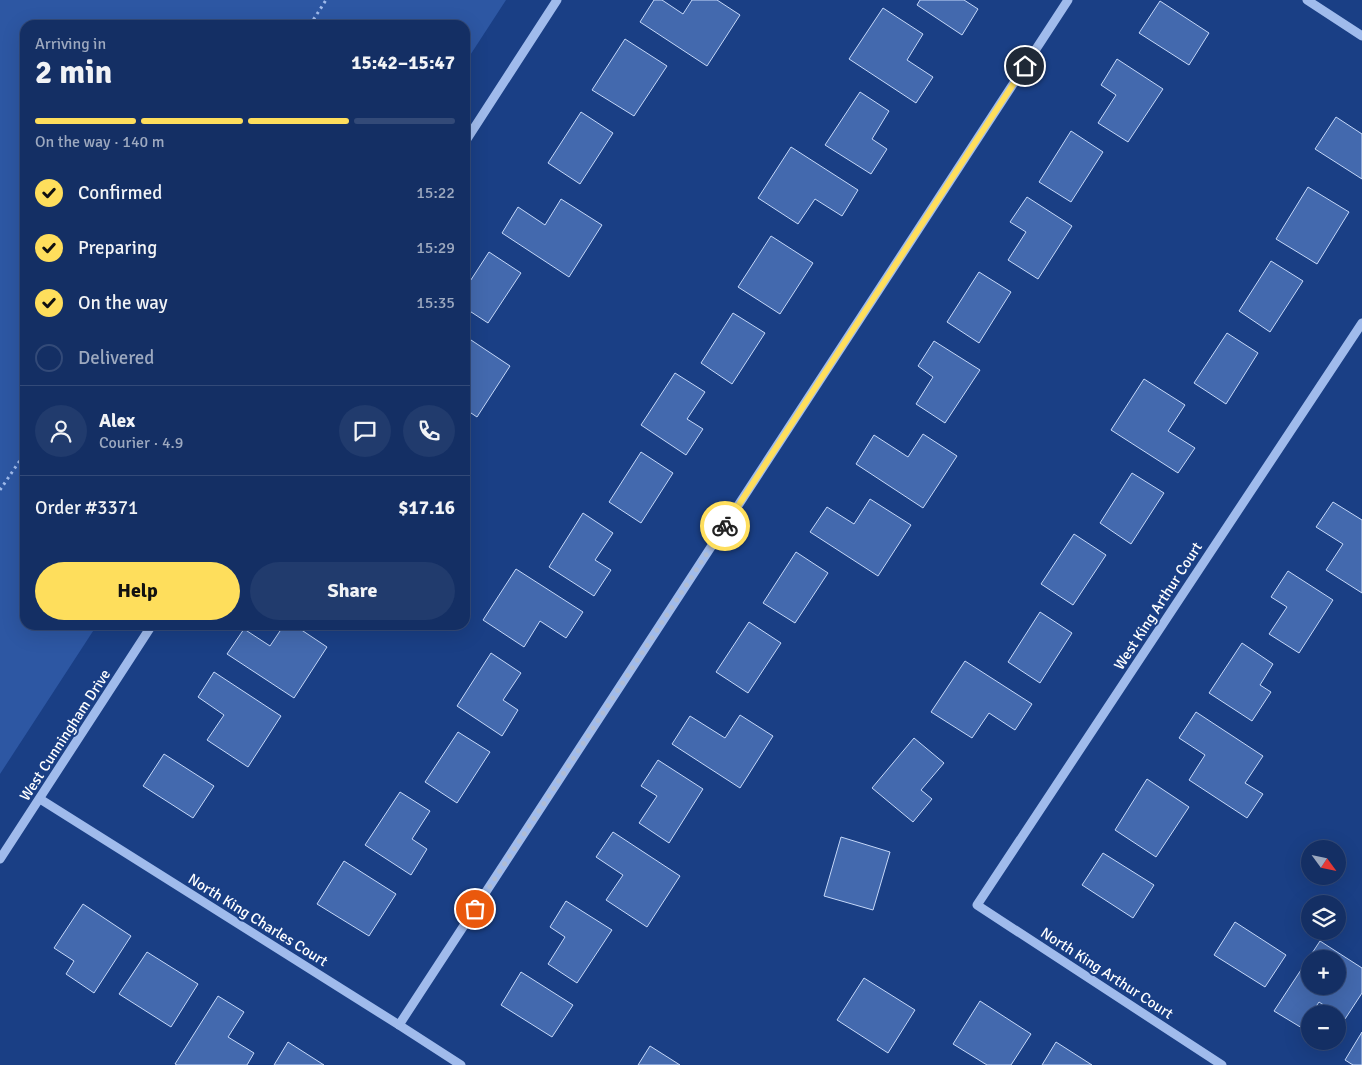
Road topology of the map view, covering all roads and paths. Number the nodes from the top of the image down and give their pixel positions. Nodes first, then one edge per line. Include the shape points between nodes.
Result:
1 (326, 0) edge
2 (557, 0) edge
3 (1068, 0) edge
4 (1307, 0) edge
5 (313, 20) edge
6 (1362, 36) edge
7 (470, 134) edge
8 (1362, 323) edge
9 (20, 460) edge
10 (0, 490) edge
11 (149, 630) edge
12 (40, 799) junction
13 (0, 859) edge
14 (977, 905) joint
15 (399, 1025) junction
16 (461, 1065) edge
17 (1222, 1065) edge

1 - 5 path
2 - 7 street
3 - 15 street
4 - 6 street
8 - 14 street, West King Arthur Court
9 - 10 path
11 - 12 street, West Cunningham Drive
12 - 13 street, West Cunningham Drive
12 - 15 street, North King Charles Court
14 - 17 street, North King Arthur Court
15 - 16 street, North King Charles Court

